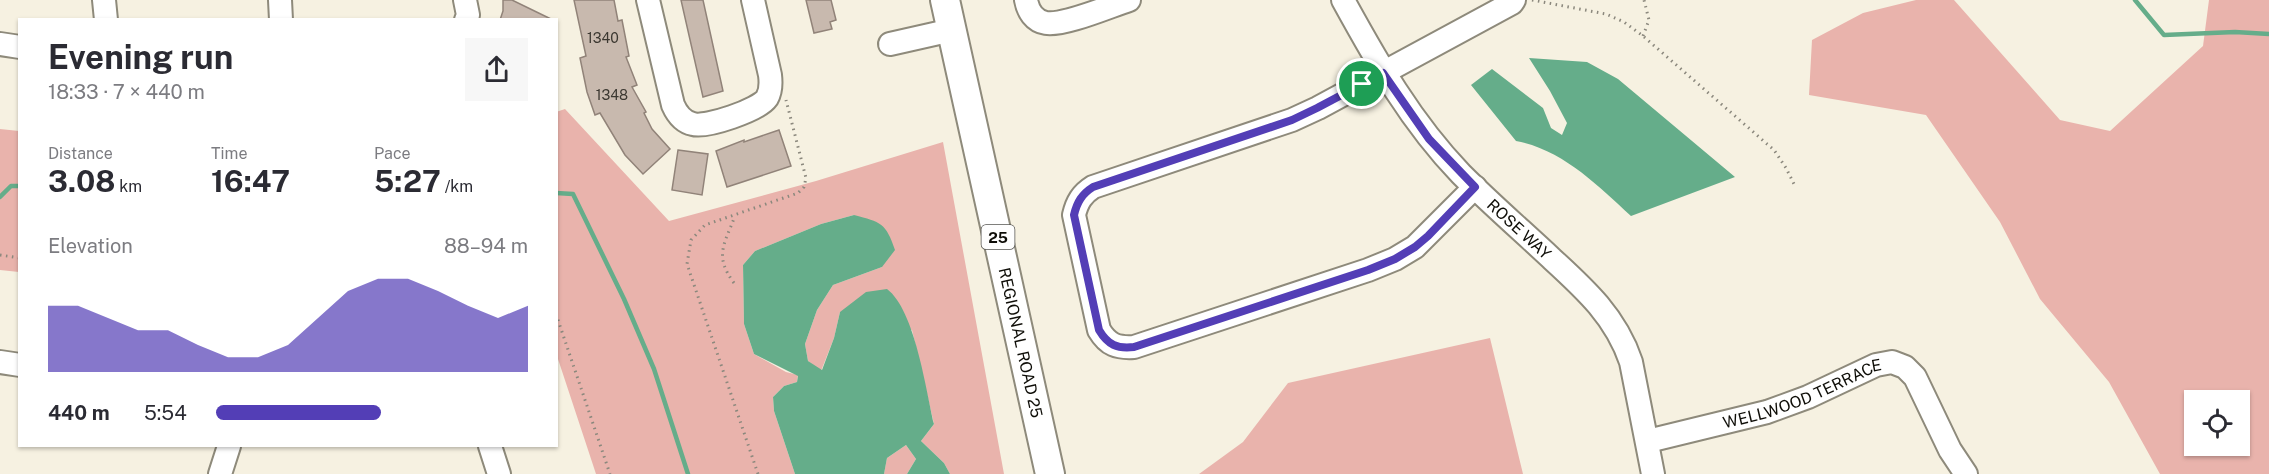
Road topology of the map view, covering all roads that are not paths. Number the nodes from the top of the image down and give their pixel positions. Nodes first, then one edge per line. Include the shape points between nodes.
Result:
1 (104, 0) edge
2 (280, 0) edge
3 (465, 0) edge
4 (648, 0) edge
5 (753, 0) edge
6 (945, 0) edge
7 (1026, 0) edge
8 (1129, 0) edge
9 (1343, 0) edge
10 (1514, 0) edge
11 (106, 18) edge
12 (281, 18) edge
13 (467, 18) edge
14 (952, 30) junction
15 (0, 44) edge
16 (890, 44) dead end
17 (18, 47) edge
18 (1383, 73) junction
19 (1475, 187) junction
20 (0, 362) edge
21 (18, 365) edge
22 (1648, 441) junction
23 (229, 447) edge
24 (490, 447) edge
25 (220, 474) edge
26 (499, 474) edge
27 (1050, 474) edge
28 (1653, 474) edge
29 (1966, 474) edge

1 - 11 street
2 - 12 street
3 - 13 street
4 - 5 street via 673,105 679,116 704,126 758,106 767,98 770,75
6 - 14 main road, REGIONAL ROAD 25 / 25
7 - 8 street via 1036,19 1046,23 1060,23
9 - 18 street, ROSE WAY
10 - 18 street
14 - 16 street
14 - 27 main road, REGIONAL ROAD 25 / 25
15 - 17 street
18 - 19 street, ROSE WAY via 1429,139
18 - 19 street via 1292,120 1086,192 1074,215 1103,338 1121,348 1134,347 1368,270 1415,247
19 - 22 street, ROSE WAY via 1587,291 1609,317 1626,346
20 - 21 street
22 - 28 street, ROSE WAY
22 - 29 street, WELLWOOD TERRACE via 1767,412 1876,365 1892,362 1915,377
23 - 25 street
24 - 26 street

